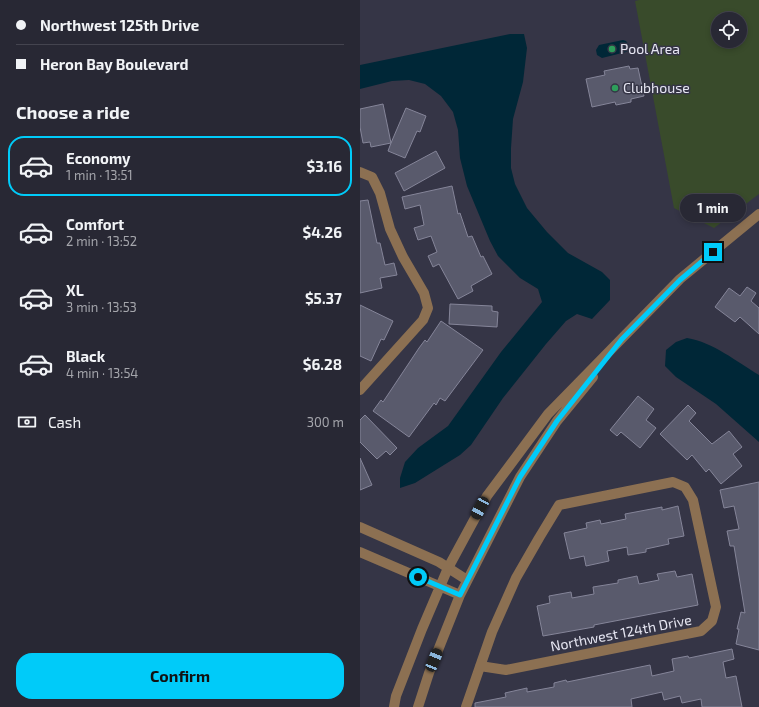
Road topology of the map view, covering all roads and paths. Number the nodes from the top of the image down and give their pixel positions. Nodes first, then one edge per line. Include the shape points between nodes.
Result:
1 (360, 172) edge
2 (759, 214) edge
3 (622, 339) junction
4 (360, 390) edge
5 (360, 527) edge
6 (360, 552) edge
7 (448, 568) junction
8 (467, 580) junction
9 (440, 587) junction
10 (460, 595) junction
11 (480, 666) junction
12 (394, 707) edge
13 (418, 707) edge
14 (466, 707) edge

1 - 4 street via 372,177 380,193 390,228 424,293 428,308 423,320
2 - 3 street via 680,280
3 - 7 street via 548,414 487,496
3 - 8 street via 557,421 520,477
5 - 7 street
6 - 9 street
7 - 8 street
7 - 9 street
8 - 10 street
9 - 10 street
9 - 12 street via 396,696
10 - 13 street
11 - 11 street, Northwest 124th Drive via 516,578 559,505 673,482 685,487 693,500 716,607 712,621 701,631 514,669
11 - 14 street

